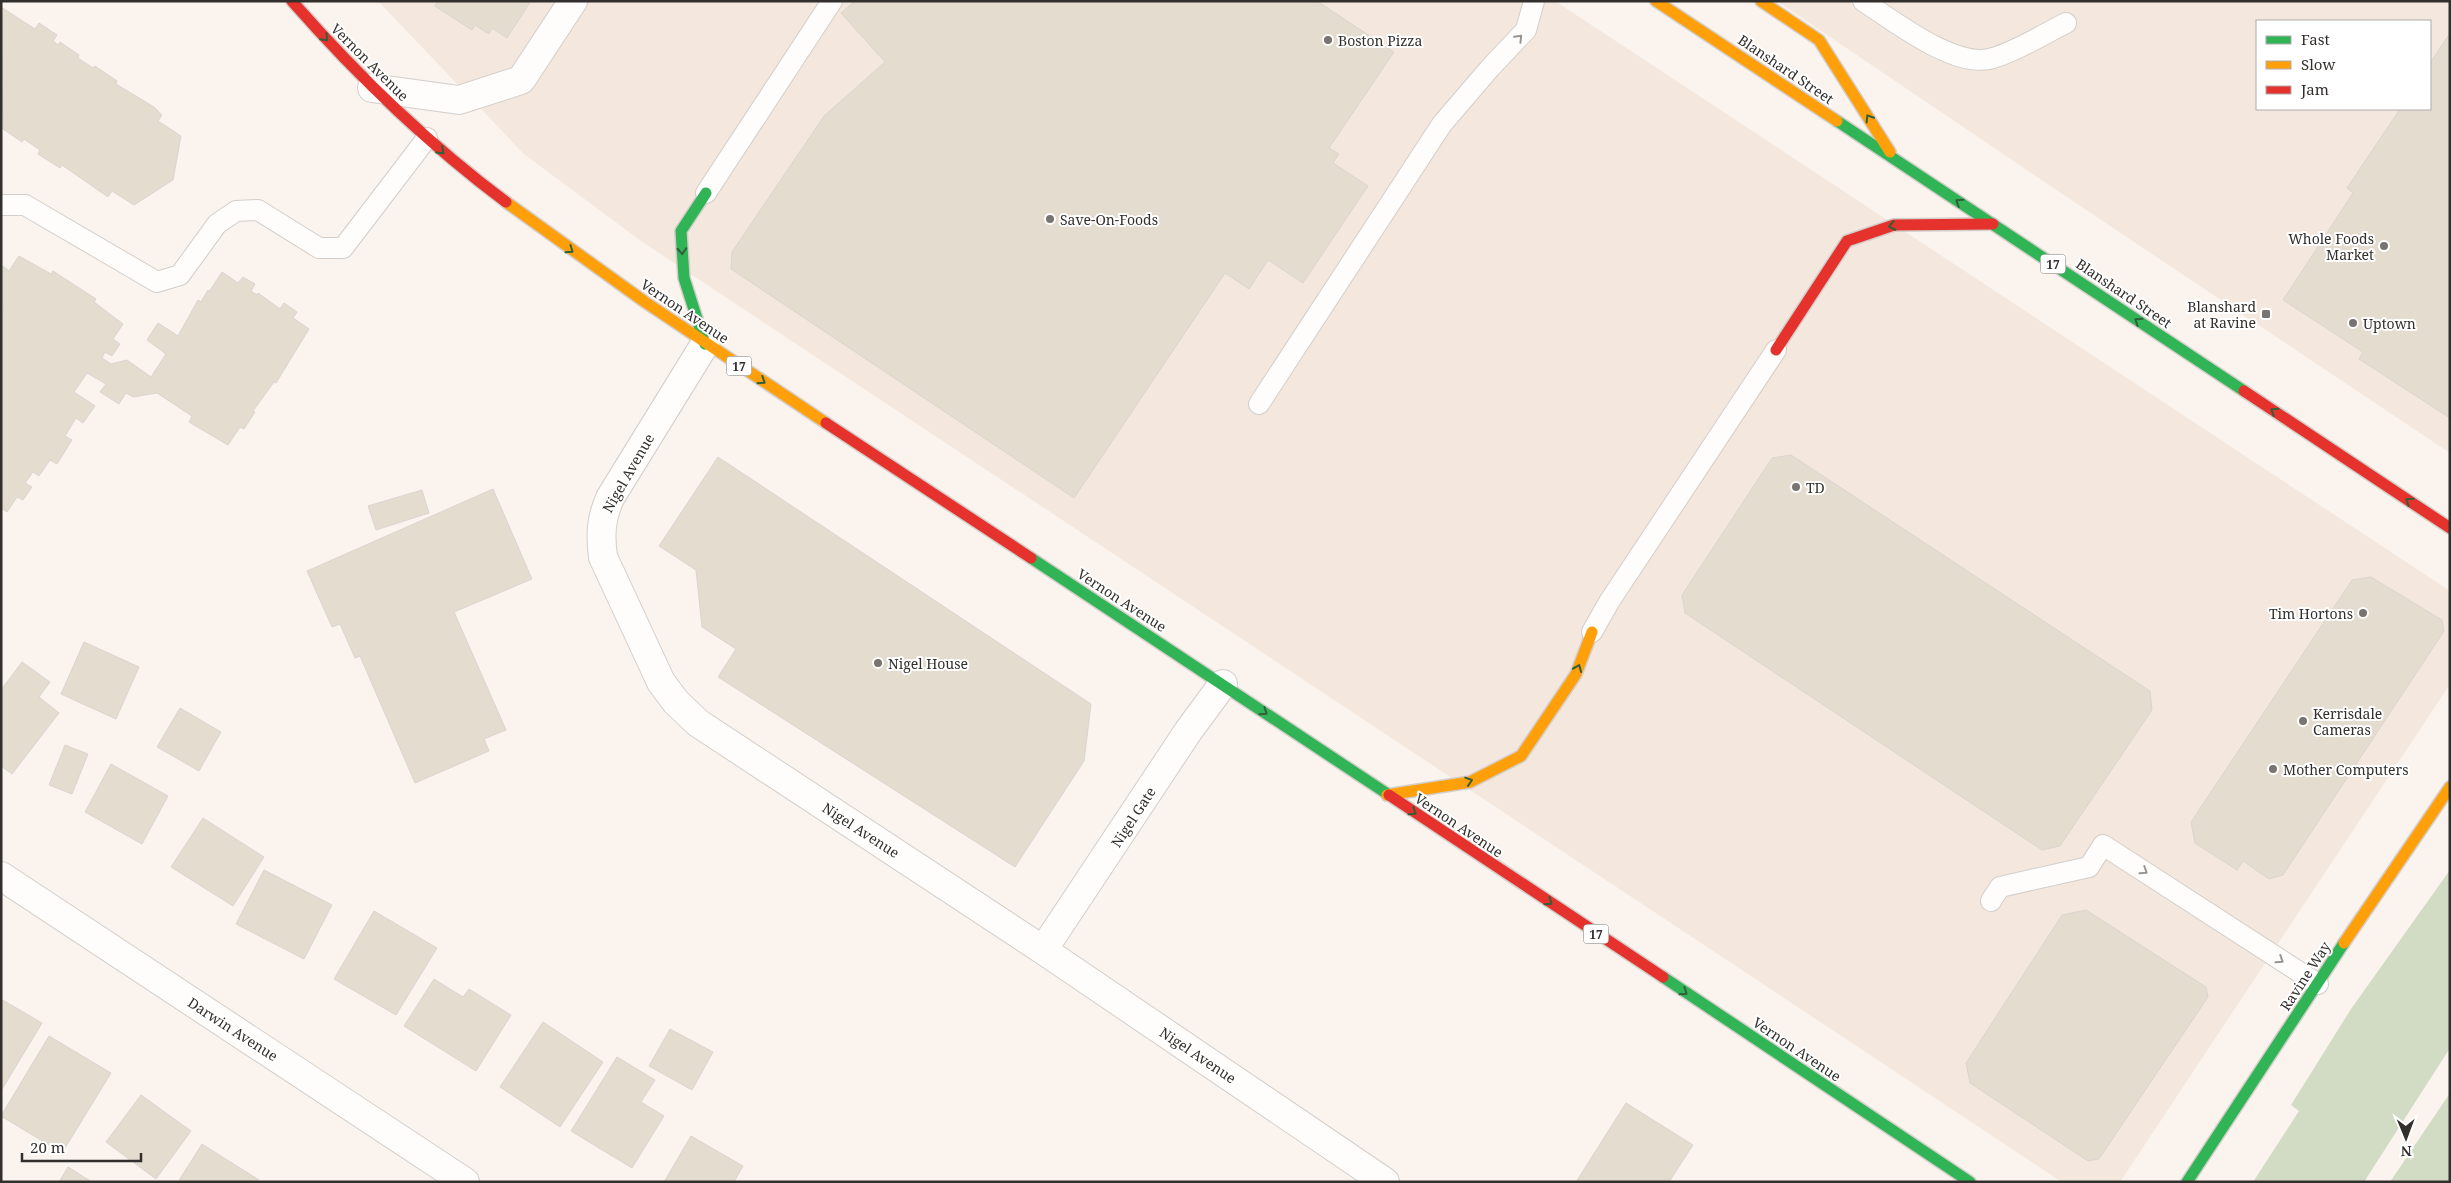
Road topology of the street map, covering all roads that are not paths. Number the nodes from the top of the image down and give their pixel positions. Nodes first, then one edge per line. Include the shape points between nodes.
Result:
1 (292, 1) edge
2 (573, 1) edge
3 (832, 1) edge
4 (1534, 1) edge
5 (1656, 1) edge
6 (1761, 1) edge
7 (1863, 1) edge
8 (2066, 23) dead end
9 (372, 88) junction
10 (427, 138) junction
11 (1895, 159) junction
12 (706, 193) joint
13 (1, 205) edge
14 (1993, 224) junction
15 (705, 344) junction
16 (1776, 350) joint
17 (1259, 404) dead end
18 (2450, 528) edge
19 (1592, 632) joint
20 (1224, 684) junction
21 (2450, 787) edge
22 (1387, 795) junction
23 (1, 876) edge
24 (1991, 901) dead end
25 (1043, 950) junction
26 (2318, 984) junction
27 (465, 1182) edge
28 (1385, 1182) edge
29 (1970, 1182) edge
30 (2187, 1182) edge

1 -> 9 main road, Vernon Avenue / 17
2 - 9 street via 521,80 459,100
3 - 12 lane
17 -> 4 lane via 1442,124 1526,30
5 - 11 main road, Blanshard Street / 17
11 -> 6 main road via 1819,40
7 - 8 lane via 1941,50 1965,58 1992,59
9 - 10 main road, Vernon Avenue / 17
10 - 13 lane via 343,248 319,248 258,210 236,211 217,224 180,275 157,282 25,205
10 -> 15 main road, Vernon Avenue / 17 via 549,236
14 -> 11 main road, Blanshard Street / 17
12 -> 15 main road via 681,231 684,278
14 -> 16 main road via 1894,225 1847,241
18 -> 14 main road, Blanshard Street / 17
15 -> 20 main road, Vernon Avenue / 17
15 - 25 street, Nigel Avenue via 610,498 602,518 603,557 661,682 698,723
16 - 19 lane
22 -> 19 main road via 1470,782 1520,756 1576,674
20 -> 22 main road, Vernon Avenue / 17
20 - 25 street, Nigel Gate via 1189,730
21 - 26 main road, Ravine Way
22 -> 29 main road, Vernon Avenue / 17
23 - 27 street, Darwin Avenue
24 -> 26 lane via 2000,887 2089,867 2103,845
25 - 28 street, Nigel Avenue
26 - 30 main road, Ravine Way

